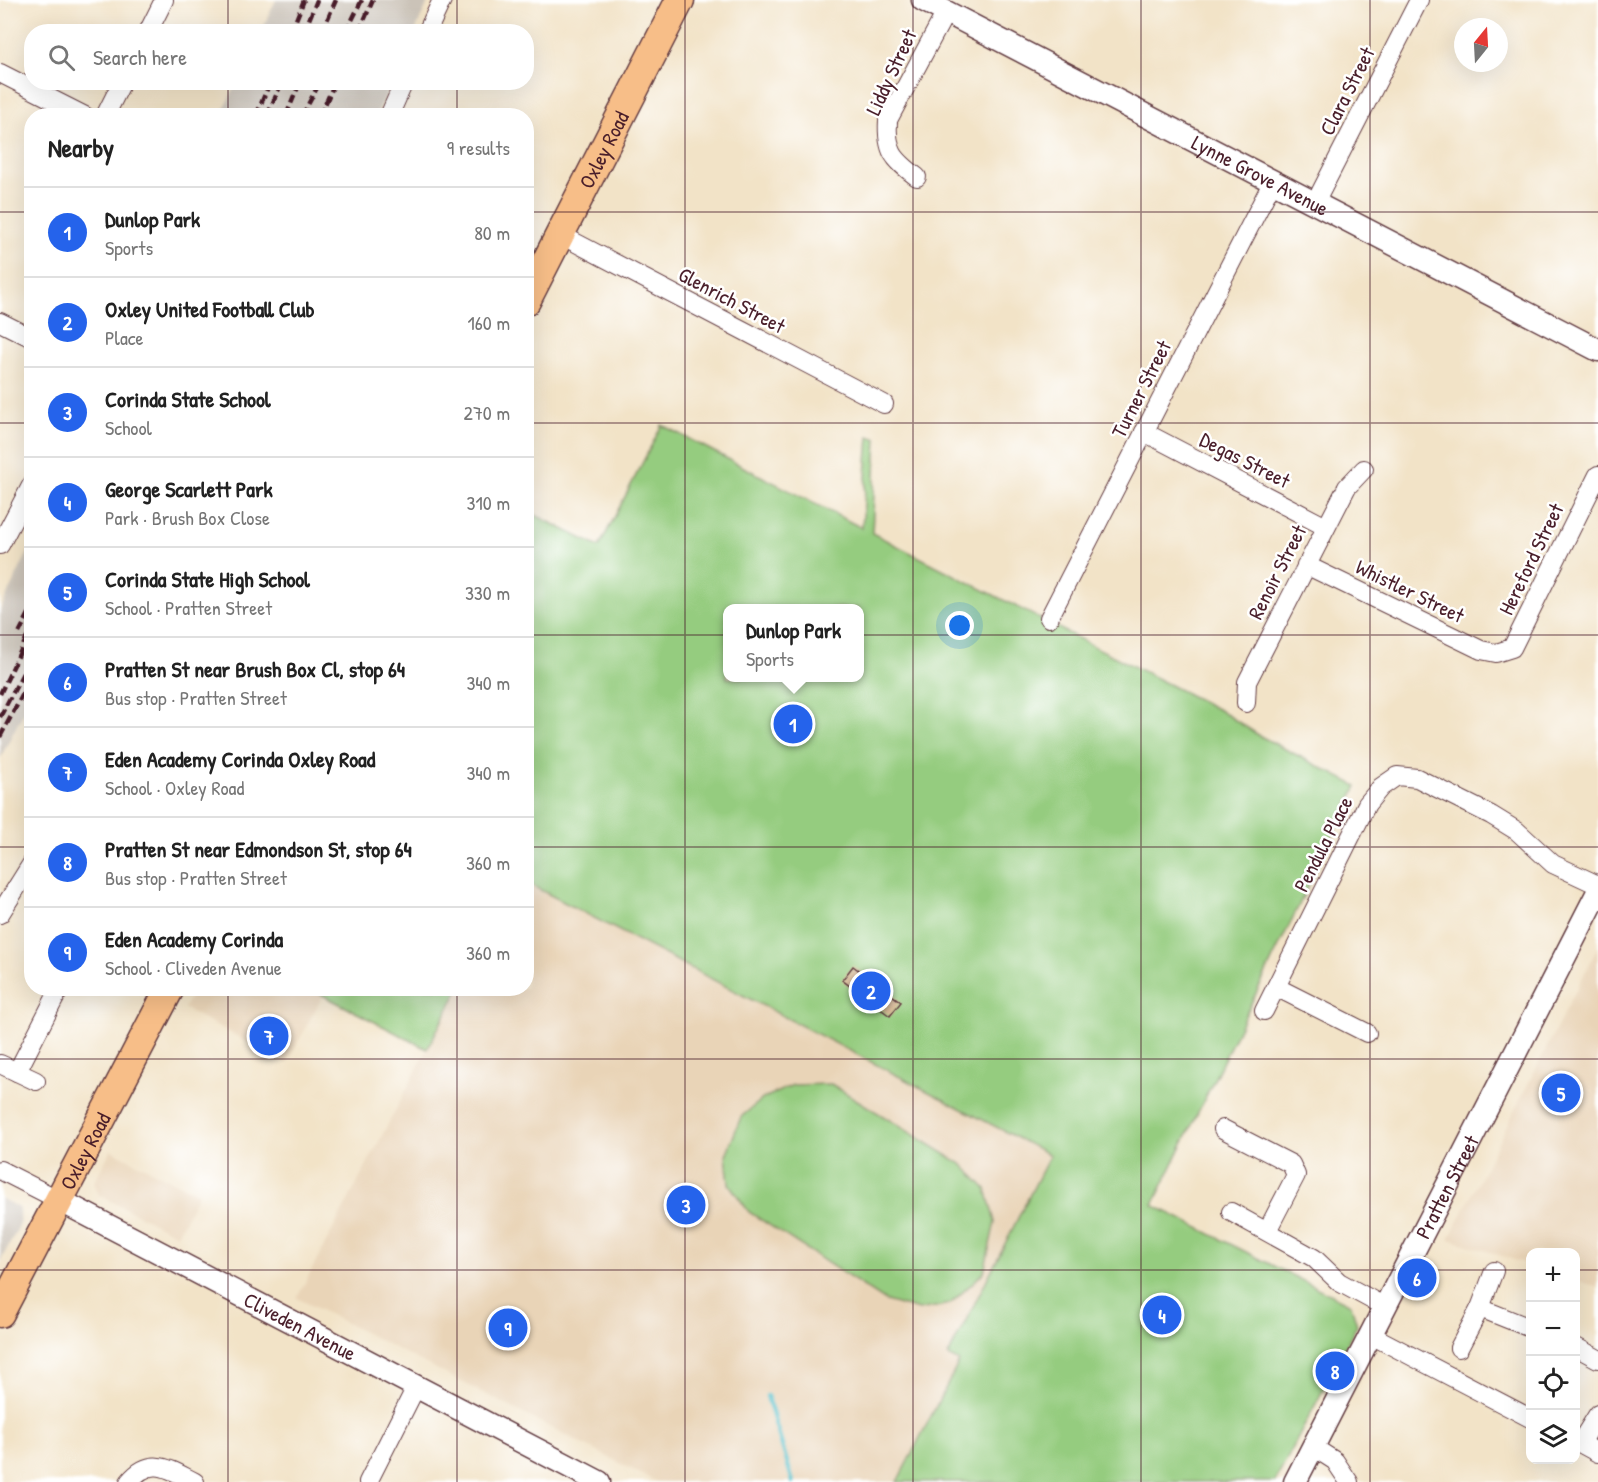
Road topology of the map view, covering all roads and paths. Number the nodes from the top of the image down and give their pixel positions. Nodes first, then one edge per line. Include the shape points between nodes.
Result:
1 (164, 0) edge
2 (442, 0) edge
3 (680, 0) edge
4 (923, 0) edge
5 (1419, 0) edge
6 (946, 12) junction
7 (152, 24) edge
8 (431, 24) edge
9 (0, 73) edge
10 (24, 85) edge
11 (34, 90) edge
12 (118, 90) edge
13 (400, 90) edge
14 (69, 108) edge
15 (109, 108) edge
16 (393, 108) edge
17 (917, 177) dead end
18 (1273, 181) junction
19 (1316, 203) junction
20 (561, 236) junction
21 (534, 286) edge
22 (0, 322) edge
23 (24, 334) edge
24 (1598, 350) edge
25 (884, 404) dead end
26 (1144, 432) junction
27 (1364, 469) dead end
28 (1598, 475) edge
29 (24, 499) edge
30 (1326, 527) junction
31 (0, 545) edge
32 (1306, 565) junction
33 (1049, 618) dead end
34 (1496, 653) joint
35 (1246, 703) dead end
36 (24, 876) edge
37 (1598, 885) edge
38 (1598, 892) edge
39 (0, 914) edge
40 (1276, 987) junction
41 (55, 996) edge
42 (166, 996) edge
43 (1264, 1011) dead end
44 (1367, 1034) dead end
45 (8, 1068) edge
46 (36, 1081) dead end
47 (1223, 1130) dead end
48 (0, 1170) edge
49 (59, 1200) junction
50 (1231, 1212) dead end
51 (1268, 1231) junction
52 (1494, 1271) dead end
53 (1385, 1307) junction
54 (1480, 1308) junction
55 (0, 1313) edge
56 (1526, 1326) edge
57 (1371, 1335) junction
58 (1459, 1348) dead end
59 (1580, 1350) edge
60 (1598, 1359) edge
61 (416, 1388) junction
62 (1598, 1414) edge
63 (1526, 1416) edge
64 (1580, 1439) edge
65 (1580, 1443) edge
66 (1313, 1447) junction
67 (1598, 1453) edge
68 (129, 1482) edge
69 (195, 1482) edge
70 (368, 1482) edge
71 (599, 1482) edge
72 (1295, 1482) edge
73 (1349, 1482) edge

1 - 7 street
2 - 8 street
3 - 20 main road, Oxley Road
4 - 6 street, Lynne Grove Avenue
5 - 19 street, Clara Street
6 - 17 street, Liddy Street via 888,120 887,139 896,161
6 - 18 street, Lynne Grove Avenue
9 - 10 street
11 - 14 street
12 - 15 street
13 - 16 street
18 - 19 street, Lynne Grove Avenue
18 - 26 street, Turner Street
19 - 24 street, Lynne Grove Avenue
20 - 21 main road, Oxley Road
20 - 25 street, Glenrich Street
22 - 23 street
26 - 30 street, Degas Street
26 - 33 street, Turner Street
27 - 30 street, Renoir Street via 1347,487
28 - 34 street, Hereford Street via 1512,648
29 - 31 street
30 - 32 street, Renoir Street
32 - 34 street, Whistler Street via 1480,650
32 - 35 street, Renoir Street via 1247,682
36 - 39 street
37 - 40 street, Pendula Place via 1553,864 1491,815 1417,778 1397,776 1367,804
38 - 53 street, Pratten Street
40 - 43 street, Pendula Place
40 - 44 street
41 - 45 street
42 - 49 main road, Oxley Road
45 - 46 street
47 - 51 street via 1291,1164 1296,1175
48 - 49 street, Cliveden Avenue
49 - 55 main road, Oxley Road
49 - 61 street, Cliveden Avenue
50 - 51 street
51 - 53 street via 1314,1258 1339,1282
52 - 54 street
53 - 57 street, Pratten Street
54 - 56 street
54 - 58 street
57 - 63 street
57 - 66 street, Pratten Street
59 - 60 street
61 - 70 street
61 - 71 street, Cliveden Avenue
62 - 64 street
65 - 67 street
66 - 72 street, Pratten Street
66 - 73 street via 1335,1461
68 - 69 street via 139,1471 152,1466 167,1468

